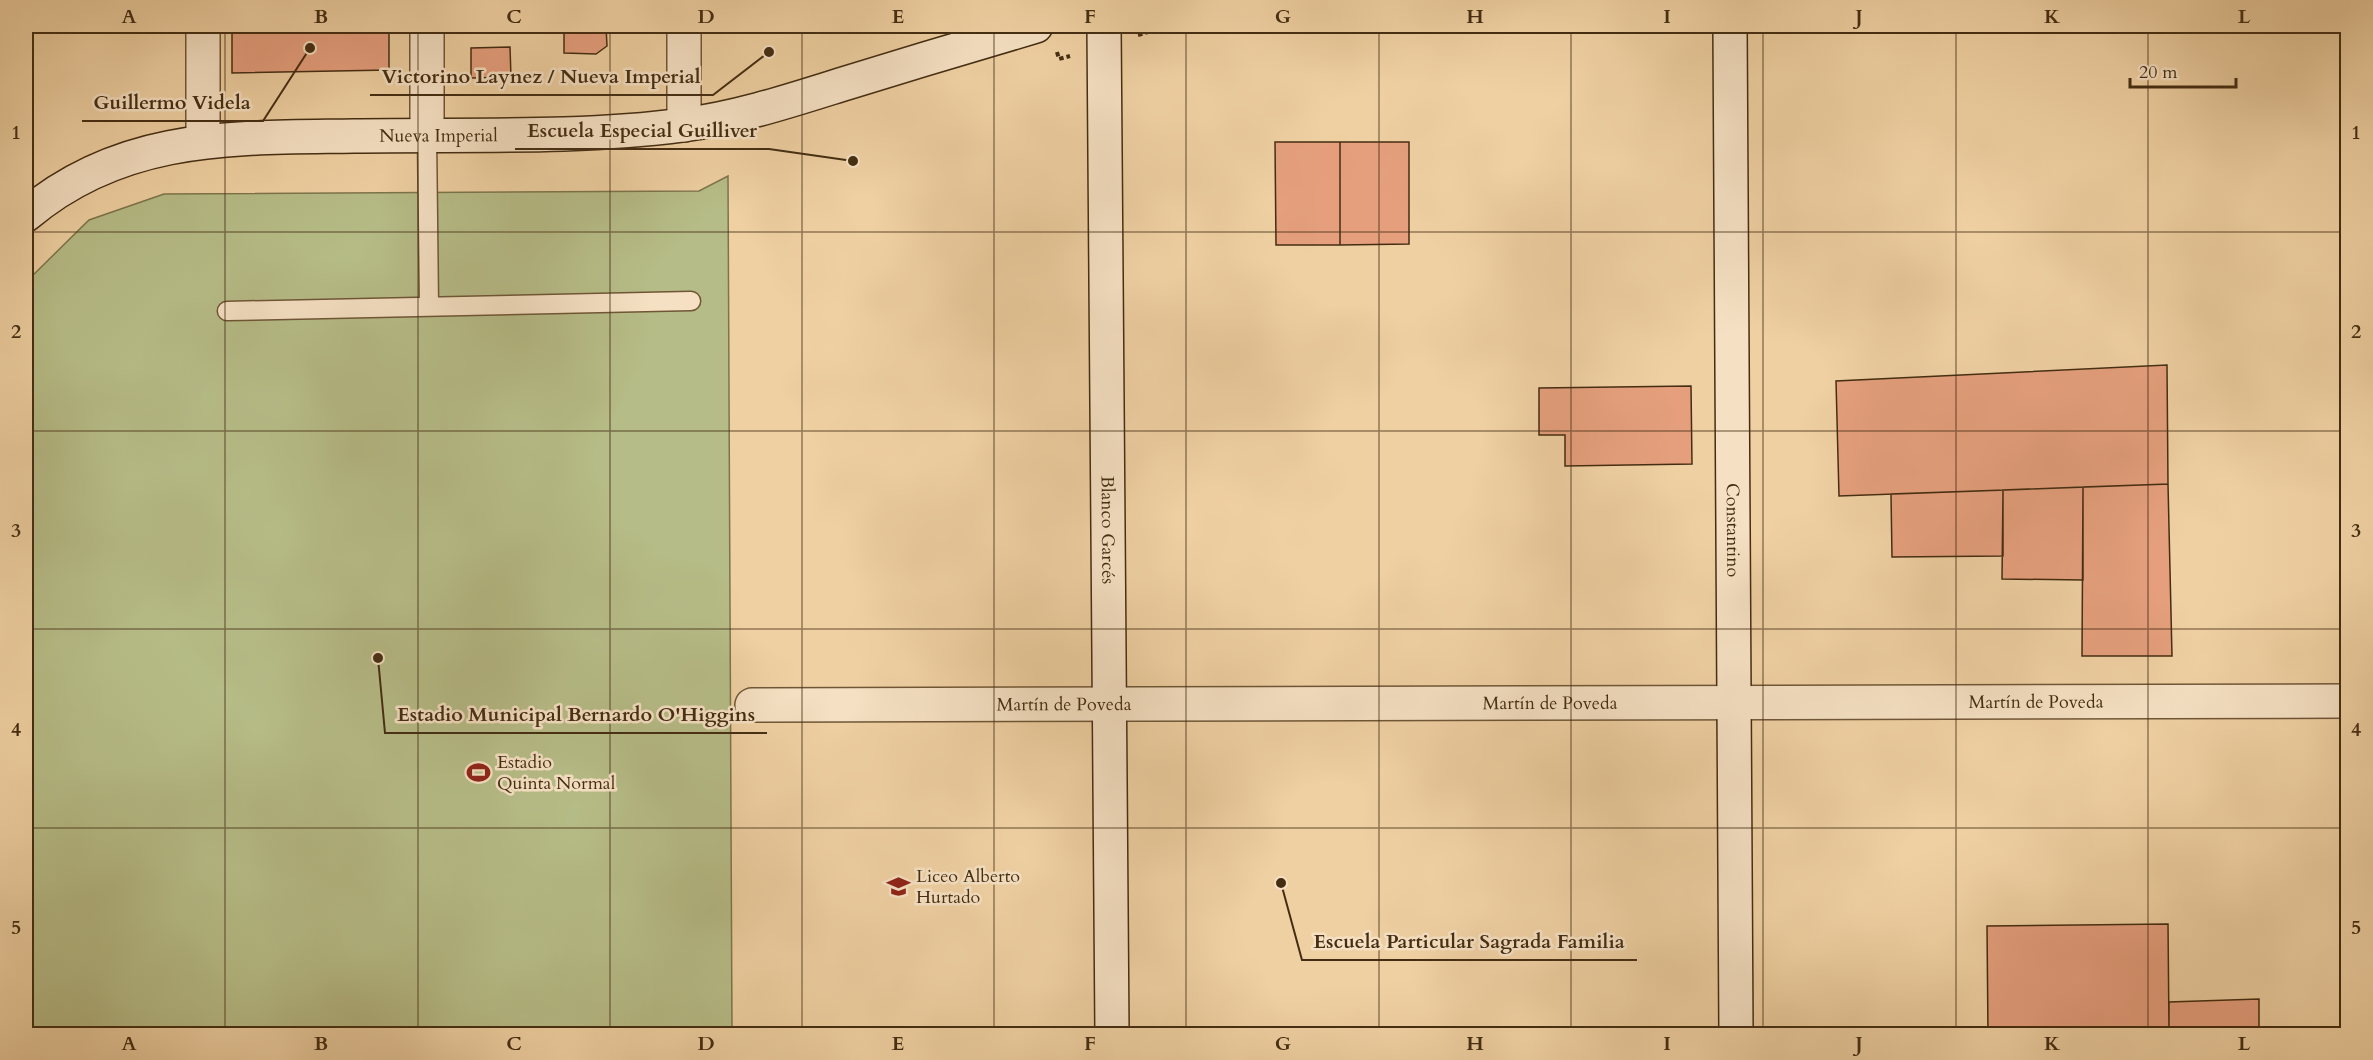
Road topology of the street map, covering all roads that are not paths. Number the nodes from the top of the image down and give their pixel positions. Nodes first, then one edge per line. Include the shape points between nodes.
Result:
1 (202, 26) edge
2 (427, 26) edge
3 (684, 26) edge
4 (1036, 26) edge
5 (1104, 26) edge
6 (1730, 26) edge
7 (684, 125) junction
8 (427, 134) junction
9 (203, 141) junction
10 (26, 215) edge
11 (691, 301) dead end
12 (429, 306) junction
13 (227, 311) dead end
14 (2348, 701) edge
15 (1734, 702) junction
16 (1109, 704) junction
17 (752, 705) dead end
18 (1112, 1035) edge
19 (1736, 1035) edge

1 - 9 street
2 - 8 street
3 - 7 street
4 - 7 street, Nueva Imperial via 754,111
5 - 16 street, Blanco Garcés
6 - 15 street, Constantino
7 - 8 street, Nueva Imperial via 607,131
8 - 9 street, Nueva Imperial
8 - 12 lane
9 - 10 street, Nueva Imperial via 109,165 62,189
11 - 12 lane
12 - 13 lane
14 - 15 street, Martín de Poveda
15 - 16 street, Martín de Poveda
15 - 19 street, Constantino
16 - 17 street, Martín de Poveda
16 - 18 street, Blanco Garcés

